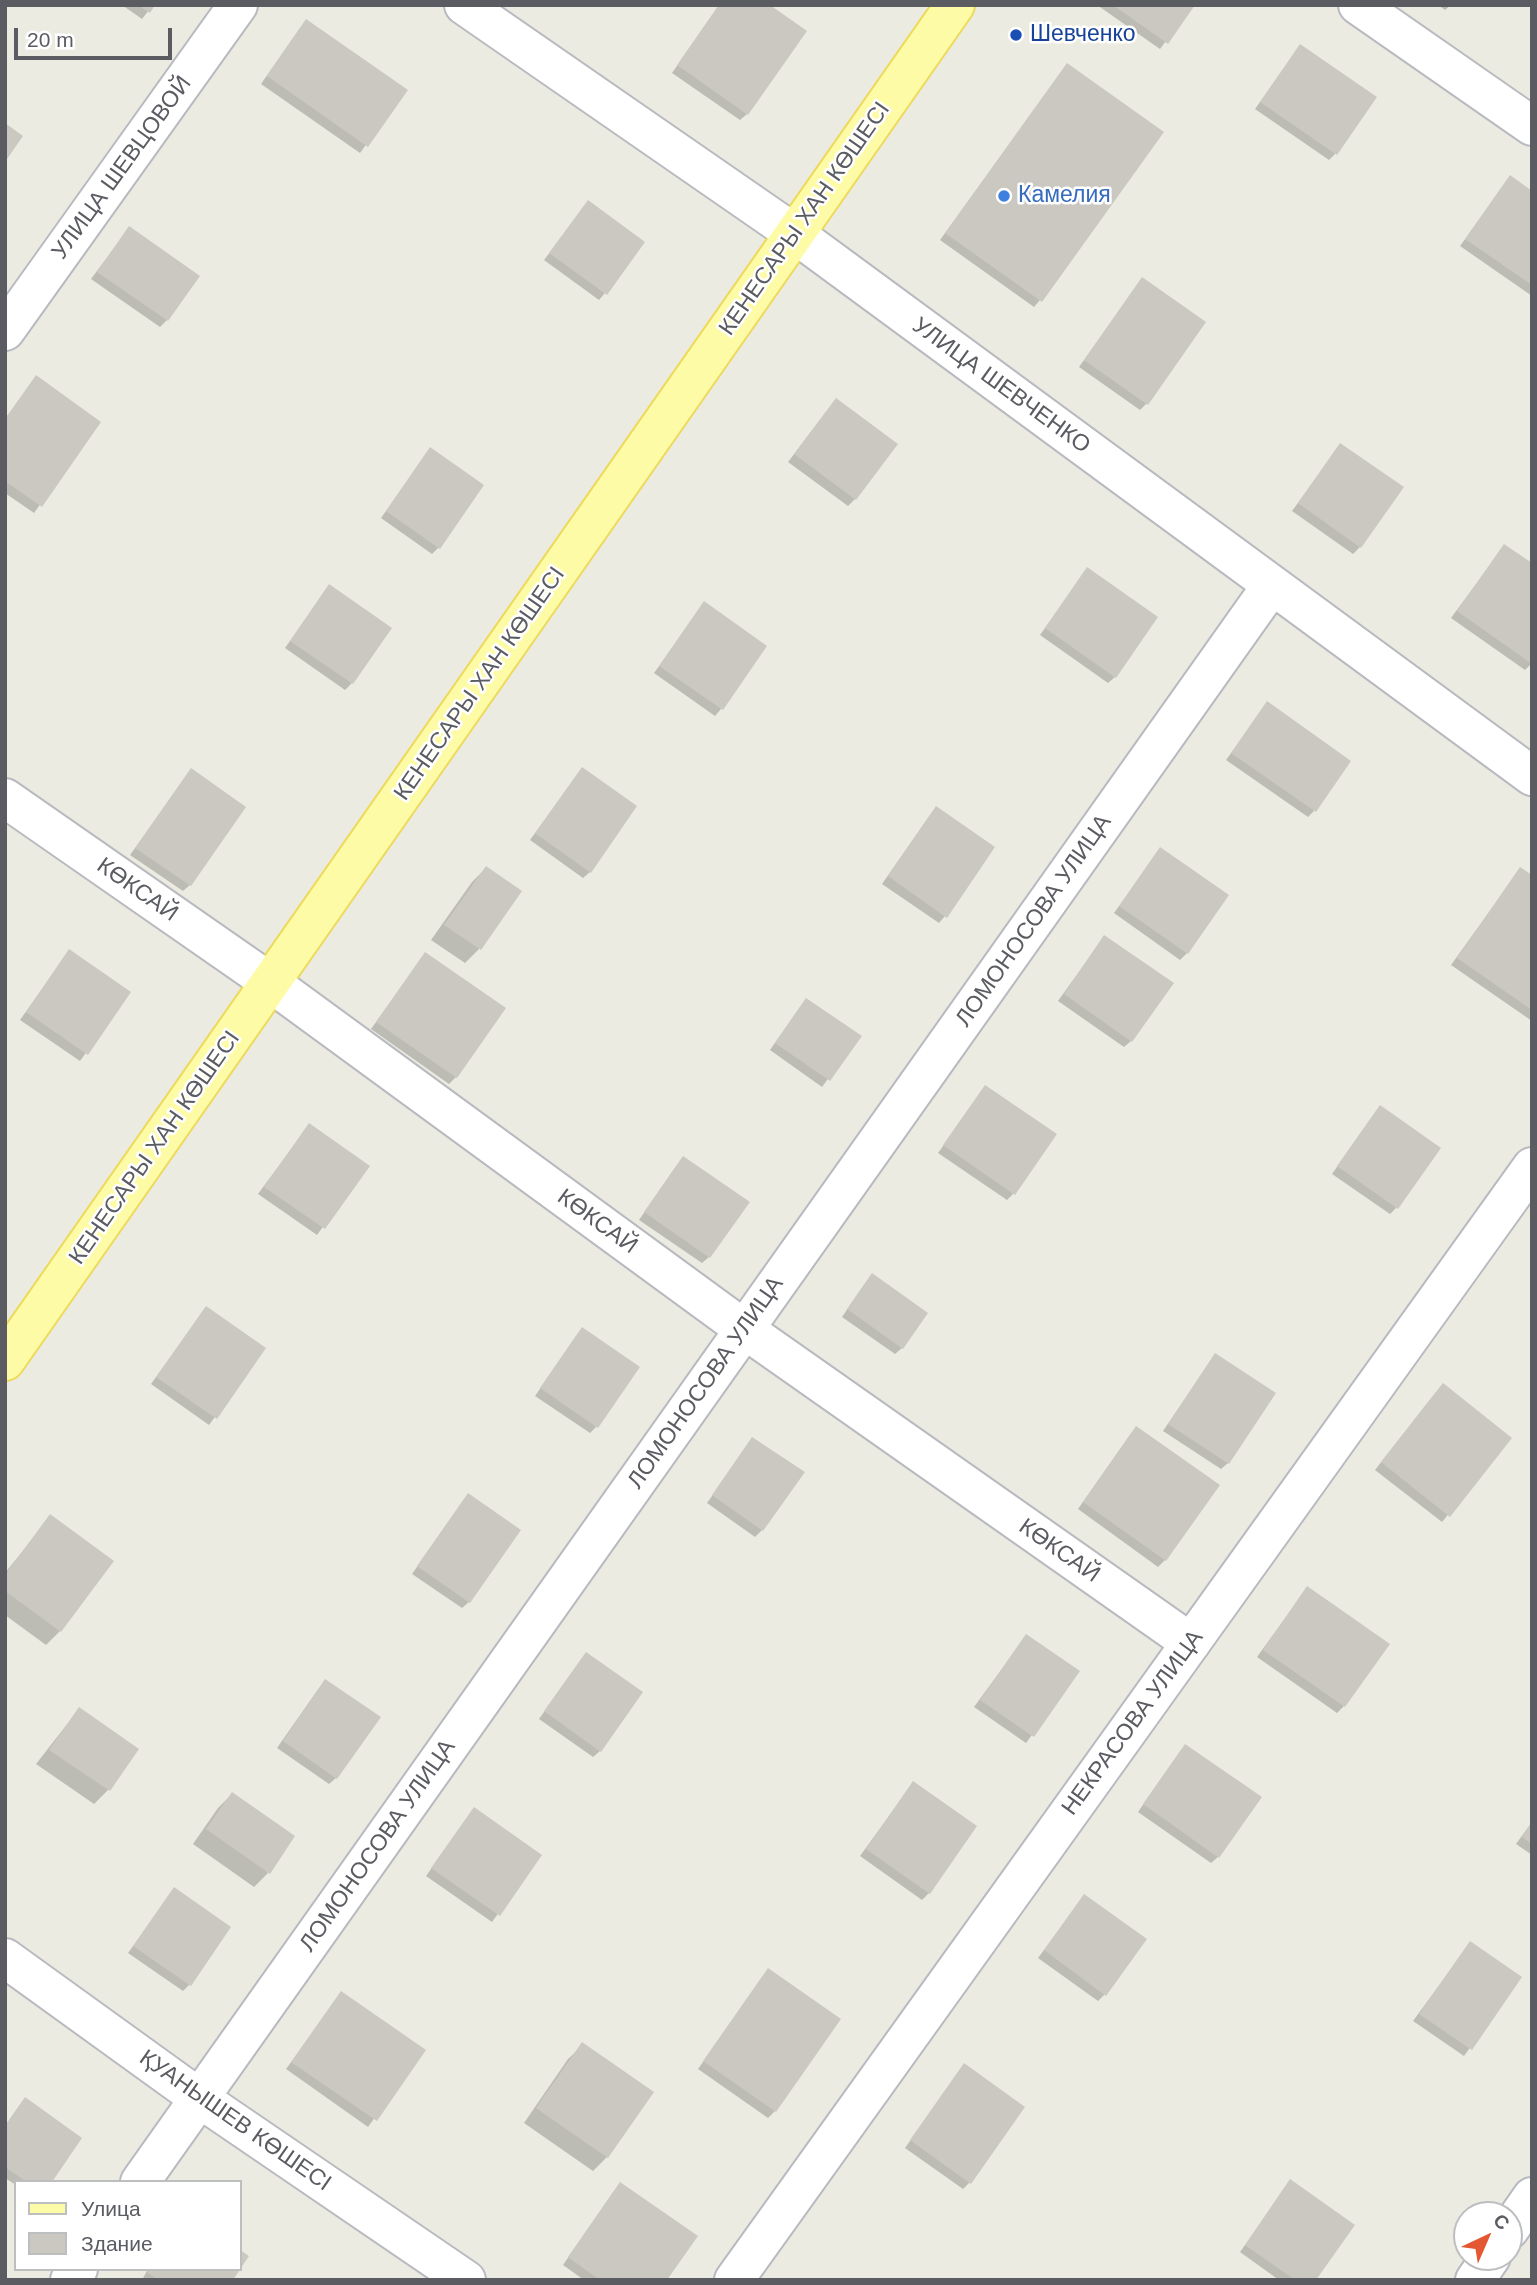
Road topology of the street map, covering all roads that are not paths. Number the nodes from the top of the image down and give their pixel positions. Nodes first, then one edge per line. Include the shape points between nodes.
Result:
1 (238, 5) edge
2 (464, 5) edge
3 (955, 5) edge
4 (1358, 5) edge
5 (1532, 126) edge
6 (795, 234) junction
7 (5, 331) edge
8 (1272, 585) junction
9 (1532, 776) edge
10 (5, 798) edge
11 (271, 983) junction
12 (1532, 1167) edge
13 (744, 1329) junction
14 (5, 1362) edge
15 (1191, 1643) junction
16 (5, 1958) edge
17 (199, 2098) junction
18 (141, 2180) edge
19 (466, 2280) edge
20 (734, 2280) edge

1 - 7 street, УЛИЦА ШЕВЦОВОЙ
2 - 6 street, УЛИЦА ШЕВЧЕНКО
3 - 6 main road, КЕНЕСАРЫ ХАН КӨШЕСІ
4 - 5 street
6 - 8 street, УЛИЦА ШЕВЧЕНКО
6 - 11 main road, КЕНЕСАРЫ ХАН КӨШЕСІ
8 - 9 street, УЛИЦА ШЕВЧЕНКО
8 - 13 street, ЛОМОНОСОВА УЛИЦА
10 - 11 street, КӨКСАЙ
11 - 13 street, КӨКСАЙ
11 - 14 main road, КЕНЕСАРЫ ХАН КӨШЕСІ
12 - 15 street, НЕКРАСОВА УЛИЦА
13 - 15 street, КӨКСАЙ
13 - 17 street, ЛОМОНОСОВА УЛИЦА
15 - 20 street, НЕКРАСОВА УЛИЦА
16 - 17 street, ҚУАНЫШЕВ КӨШЕСІ
17 - 18 street, ЛОМОНОСОВА УЛИЦА
17 - 19 street, ҚУАНЫШЕВ КӨШЕСІ

